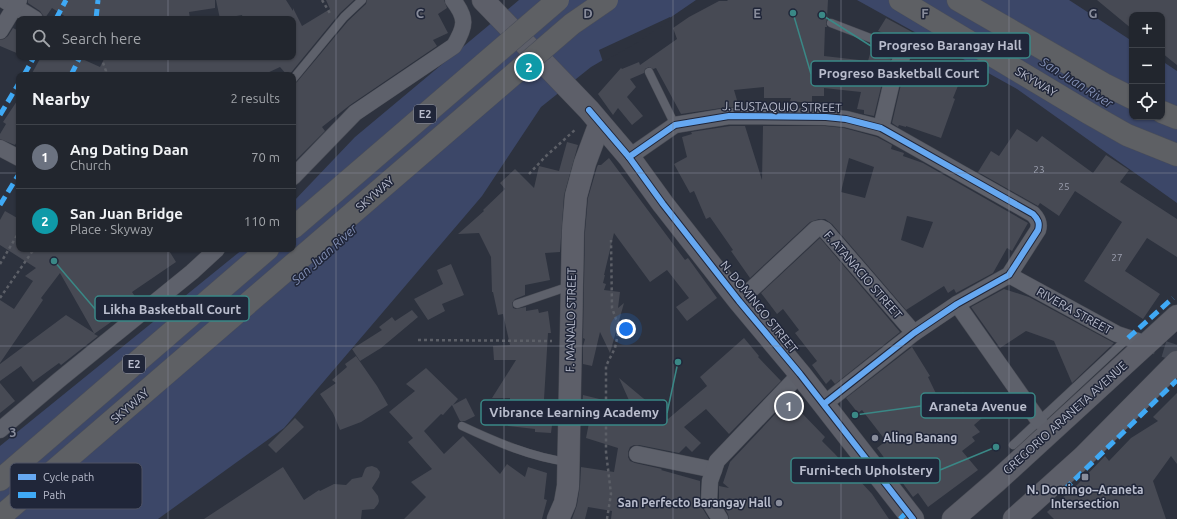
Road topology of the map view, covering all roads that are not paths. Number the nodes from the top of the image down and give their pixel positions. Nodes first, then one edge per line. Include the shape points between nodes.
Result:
1 (362, 0) edge
2 (453, 0) edge
3 (484, 0) edge
4 (558, 0) edge
5 (607, 0) edge
6 (900, 0) edge
7 (958, 0) edge
8 (13, 2) edge
9 (31, 16) edge
10 (831, 23) dead end
11 (0, 31) edge
12 (878, 40) joint
13 (649, 72) dead end
14 (296, 75) edge
15 (1129, 96) edge
16 (1165, 113) edge
17 (1177, 118) edge
18 (595, 123) junction
19 (675, 125) junction
20 (881, 128) junction
21 (0, 148) edge
22 (1177, 155) edge
23 (16, 156) edge
24 (629, 157) junction
25 (296, 174) edge
26 (296, 225) edge
27 (214, 252) edge
28 (265, 252) edge
29 (1009, 275) junction
30 (572, 288) junction
31 (739, 301) junction
32 (517, 304) dead end
33 (957, 304) junction
34 (1177, 316) edge
35 (914, 333) junction
36 (1135, 340) joint
37 (1177, 362) edge
38 (800, 374) junction
39 (824, 404) junction
40 (1039, 421) junction
41 (462, 426) dead end
42 (0, 430) edge
43 (1013, 445) dead end
44 (637, 454) dead end
45 (568, 462) junction
46 (20, 463) edge
47 (63, 463) edge
48 (714, 470) junction
49 (10, 471) edge
50 (0, 480) edge
51 (10, 508) edge
52 (0, 517) edge
53 (907, 517) edge
54 (558, 519) edge
55 (720, 519) edge
56 (953, 519) edge
57 (1014, 519) edge

1 - 14 lane via 344,17
2 - 25 street via 463,15 464,22 454,46 355,113
3 - 18 main road, N. DOMINGO STREET, bridge
4 - 26 highway, E2, bridge
5 - 47 highway, SKYWAY / E2, bridge via 572,24
6 - 22 highway, SKYWAY via 1127,135
7 - 15 highway
8 - 9 street
8 - 11 street
10 - 12 lane
12 - 20 street via 897,48 901,51 902,57 893,77
13 - 19 lane
16 - 17 highway
18 - 24 main road, N. DOMINGO STREET
18 - 30 main road, F. MANALO STREET via 576,196
19 - 20 street, J. EUSTAQUIO STREET via 729,116 826,116
19 - 24 street, J. EUSTAQUIO STREET
20 - 29 street, J. EUSTAQUIO STREET via 1033,214 1038,221 1038,230
21 - 23 street
24 - 31 main road, N. DOMINGO STREET via 662,204
27 - 42 street
28 - 46 highway, E2
29 - 33 street
29 - 36 street, RIVERA STREET via 1117,334
30 - 32 lane via 564,288
30 - 45 main road, F. MANALO STREET
31 - 35 street, F. ATANACIO STREET via 816,229 821,228
31 - 38 main road, N. DOMINGO STREET
33 - 35 street
33 - 40 street
34 - 56 main road, GREGORIO ARANETA AVENUE
35 - 39 street
36 - 40 lane
37 - 57 main road via 1083,456
38 - 39 main road, N. DOMINGO STREET
38 - 48 street via 717,461
39 - 53 main road, N. DOMINGO STREET
40 - 43 lane
41 - 45 lane via 514,449
44 - 48 street
45 - 54 main road, F. MANALO STREET via 568,486
48 - 55 street via 710,481 709,501
49 - 50 highway, E2
51 - 52 highway, SKYWAY / E2, bridge

